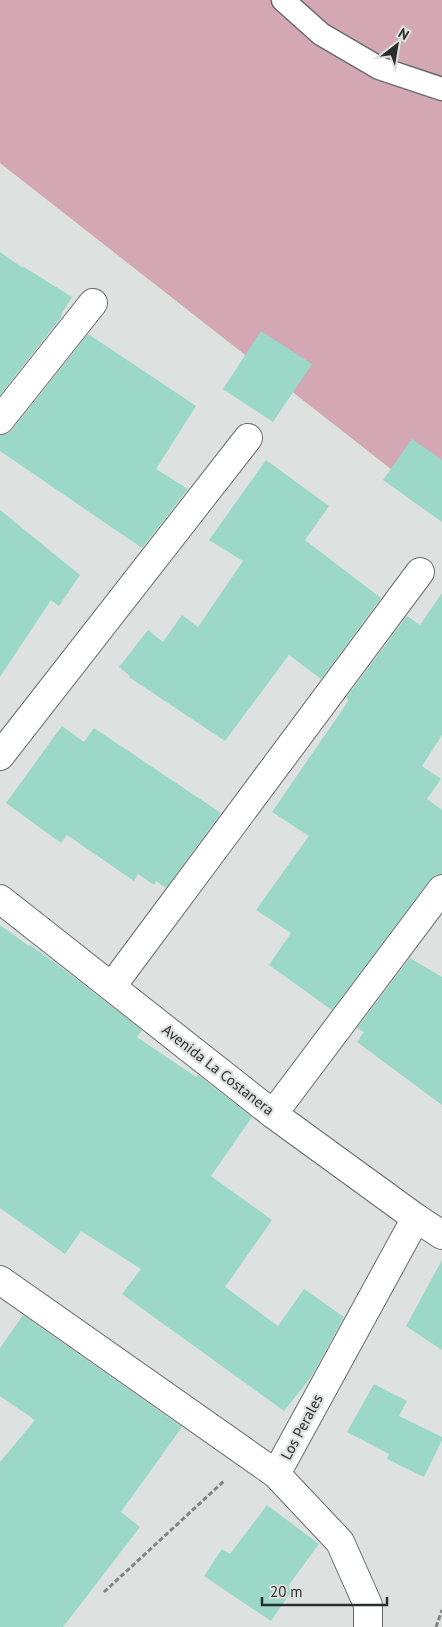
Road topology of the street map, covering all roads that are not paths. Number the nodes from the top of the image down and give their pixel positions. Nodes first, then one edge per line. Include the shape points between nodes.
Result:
1 (283, 0) edge
2 (442, 89) edge
3 (93, 303) dead end
4 (0, 420) edge
5 (248, 438) dead end
6 (420, 572) dead end
7 (0, 756) edge
8 (442, 889) edge
9 (0, 899) edge
10 (112, 986) junction
11 (273, 1114) junction
12 (416, 1218) junction
13 (442, 1235) edge
14 (0, 1280) edge
15 (276, 1474) junction
16 (368, 1627) edge

1 - 2 lane via 322,34 380,68
3 - 4 street
5 - 7 street
6 - 10 street
8 - 11 street
9 - 10 street, Avenida La Costanera
10 - 11 street, Avenida La Costanera
11 - 12 street, Avenida La Costanera
12 - 13 street, Avenida La Costanera
12 - 15 street, Los Perales
14 - 15 street
15 - 16 street, Los Perales via 340,1542 368,1605

